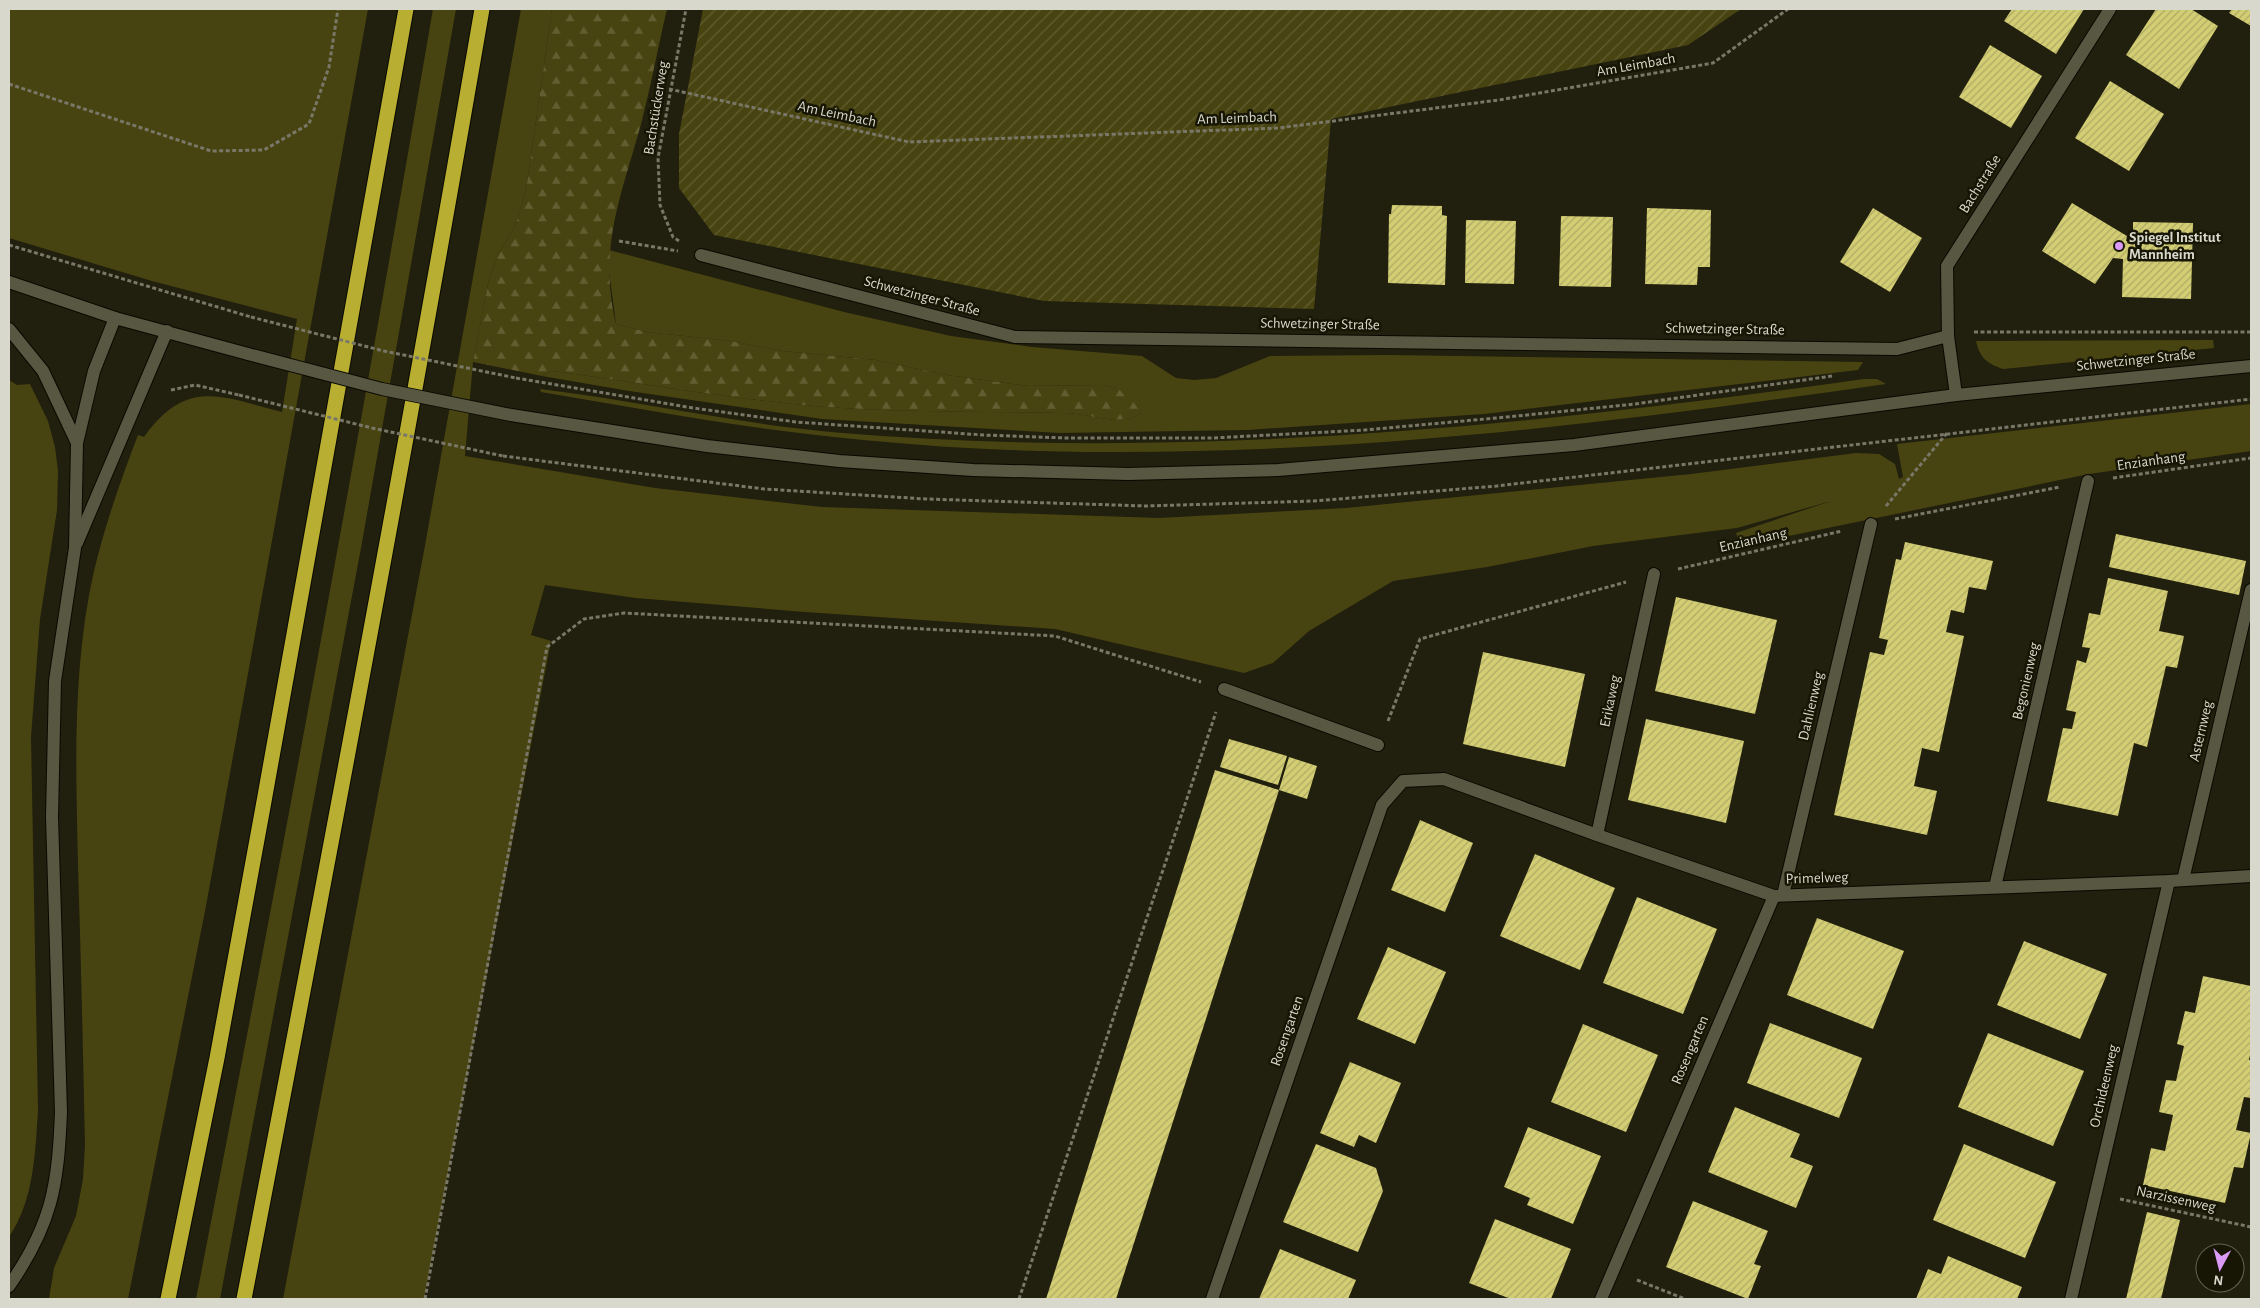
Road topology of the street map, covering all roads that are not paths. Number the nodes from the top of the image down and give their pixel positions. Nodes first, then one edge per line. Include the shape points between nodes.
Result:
1 (406, 9) edge
2 (482, 9) edge
3 (2110, 9) edge
4 (701, 255) road end
5 (9, 282) edge
6 (115, 318) junction
7 (9, 329) edge
8 (167, 331) junction
9 (1948, 336) junction
10 (2251, 366) edge
11 (1956, 395) junction
12 (77, 443) junction
13 (2088, 481) road end
14 (1871, 524) road end
15 (75, 548) junction
16 (1654, 574) road end
17 (2251, 590) edge
18 (1224, 689) road end
19 (1378, 745) road end
20 (1403, 780) joint
21 (1597, 835) junction
22 (2251, 876) edge
23 (2183, 880) junction
24 (2170, 881) junction
25 (1995, 887) junction
26 (1778, 895) junction
27 (9, 1286) edge
28 (168, 1299) edge
29 (244, 1299) edge
30 (1212, 1299) edge
31 (1601, 1299) edge
32 (2071, 1299) edge

1 - 28 highway via 265,797
2 - 29 highway via 290,1070
3 - 9 main road, Bachstraße via 1947,266
4 - 9 main road, Schwetzinger Straße via 1015,337 1897,348
5 - 6 main road, Schwetzinger Straße
6 - 8 main road, Schwetzinger Straße
6 - 12 main road via 94,371
7 - 12 main road via 42,371
8 - 11 main road, Schwetzinger Straße, bridge via 382,389 510,415 707,446 840,461 973,470 1128,474 1278,470 1574,445
8 - 15 main road
9 - 11 main road, Bachstraße
10 - 11 main road, Schwetzinger Straße
12 - 15 main road
13 - 25 main road, Begonienweg
14 - 26 main road, Dahlienweg
15 - 27 main road via 56,681 53,736 59,1155 55,1190 43,1227
16 - 21 main road, Erikaweg
17 - 23 main road, Asternweg
18 - 19 main road
20 - 21 main road, Primelweg via 1444,779
20 - 30 main road, Rosengarten via 1382,805
21 - 26 main road, Primelweg
22 - 23 main road, Primelweg
23 - 24 main road, Primelweg
24 - 25 main road, Primelweg
24 - 32 main road, Orchideenweg
25 - 26 main road, Primelweg
26 - 31 main road, Rosengarten

